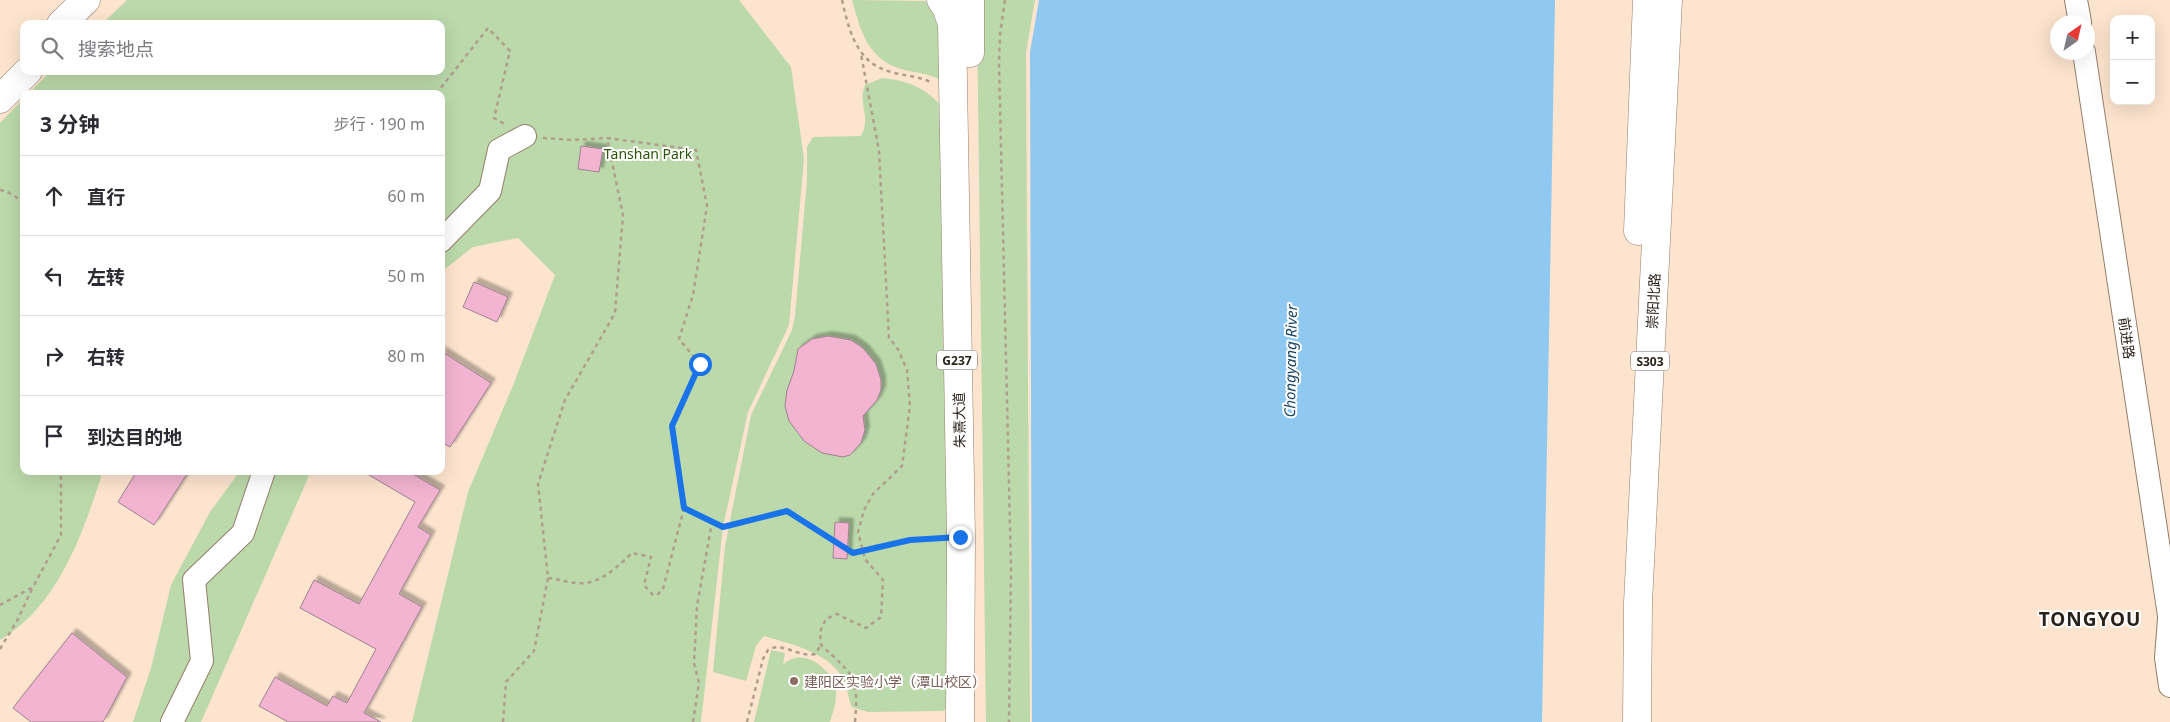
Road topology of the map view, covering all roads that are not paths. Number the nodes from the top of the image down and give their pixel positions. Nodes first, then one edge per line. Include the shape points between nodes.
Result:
1 (941, 0) edge
2 (970, 0) edge
3 (1647, 0) edge
4 (1668, 0) edge
5 (2085, 60) edge
6 (20, 64) edge
7 (24, 75) edge
8 (0, 83) edge
9 (0, 99) edge
10 (525, 136) road end
11 (445, 236) edge
12 (263, 475) edge
13 (2169, 620) edge
14 (2170, 686) edge
15 (172, 722) edge
16 (960, 722) edge
17 (979, 722) edge
18 (1623, 722) edge
19 (1637, 722) edge

1 - 16 main road, 朱熹大道 / G237 via 952,24
2 - 17 main road, 朱熹大道 / G237
3 - 18 main road, 崇阳北路 / S303 via 1622,606
4 - 19 main road, 崇阳北路 / S303 via 1638,604
5 - 13 street, 前进路
6 - 8 main road
7 - 9 main road
10 - 11 street via 499,150 490,191
12 - 15 street via 243,533 194,580 202,661
13 - 14 street, 前进路 via 2166,658

